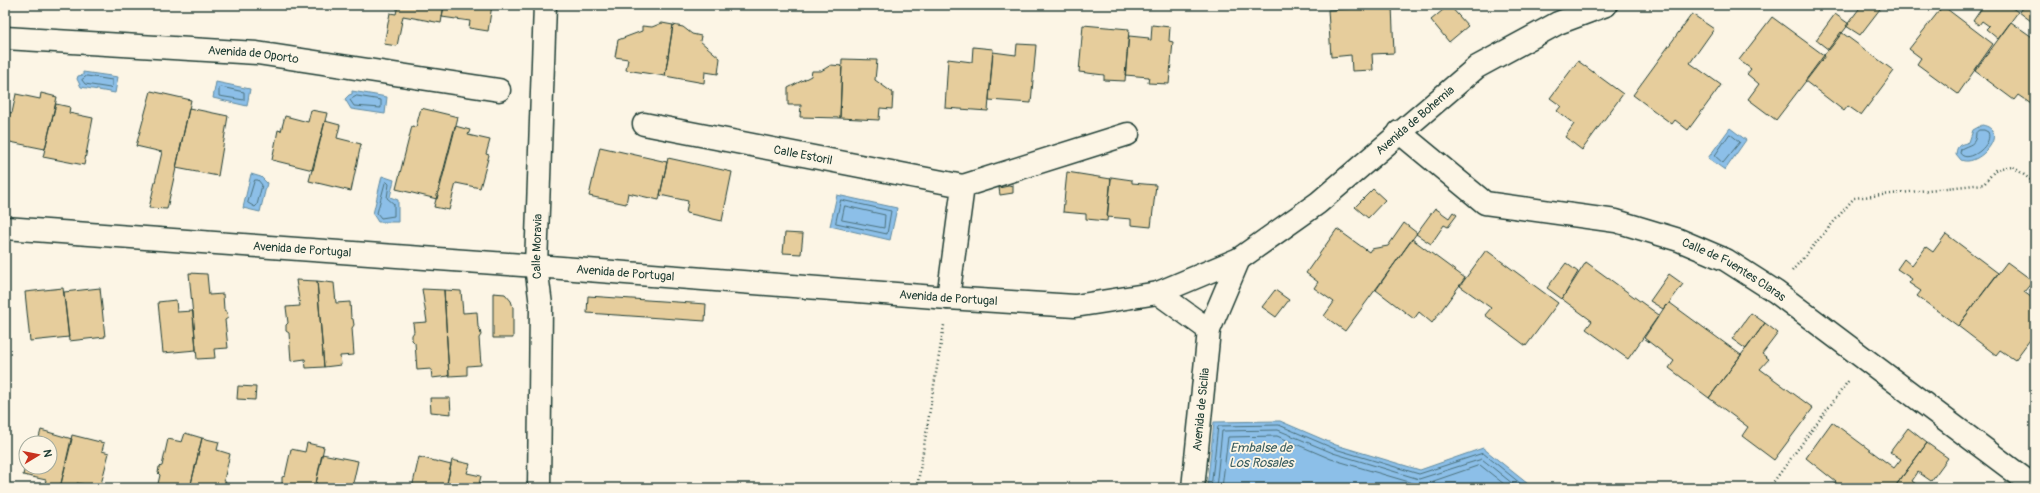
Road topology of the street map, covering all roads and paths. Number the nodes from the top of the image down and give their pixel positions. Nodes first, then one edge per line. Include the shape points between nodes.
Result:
1 (545, 5) edge
2 (1606, 5) edge
3 (5, 38) edge
4 (499, 90) dead end
5 (644, 124) dead end
6 (1399, 132) junction
7 (1128, 134) dead end
8 (2035, 179) edge
9 (963, 186) junction
10 (5, 228) edge
11 (1239, 259) junction
12 (536, 266) junction
13 (1776, 292) junction
14 (1158, 293) junction
15 (948, 298) junction
16 (1209, 330) junction
17 (1865, 359) junction
18 (2035, 487) edge
19 (539, 488) edge
20 (917, 488) edge
21 (1193, 488) edge
22 (1768, 488) edge

1 - 12 street, Calle Moravia
2 - 6 street, Avenida de Bohemia via 1558,23 1477,67
3 - 4 street, Avenida de Oporto via 257,53
5 - 9 street, Calle Estoril
6 - 11 street, Avenida de Bohemia via 1318,202
6 - 13 street, Calle de Fuentes Claras via 1485,203 1616,221 1679,240 1726,260
7 - 9 street, Calle Estoril
8 - 13 path via 2031,180 2012,166 1996,169 1984,184 1854,198
9 - 15 street
10 - 12 street, Avenida de Portugal
11 - 14 street, Avenida de Portugal
11 - 16 street, Avenida de Sicilia
12 - 15 street, Avenida de Portugal
12 - 19 street, Calle Moravia via 541,305
13 - 17 street, Calle de Fuentes Claras
14 - 15 street, Avenida de Portugal via 1075,306
14 - 16 street
15 - 20 path
16 - 21 street, Avenida de Sicilia
17 - 18 street, Calle de Fuentes Claras
17 - 22 path

